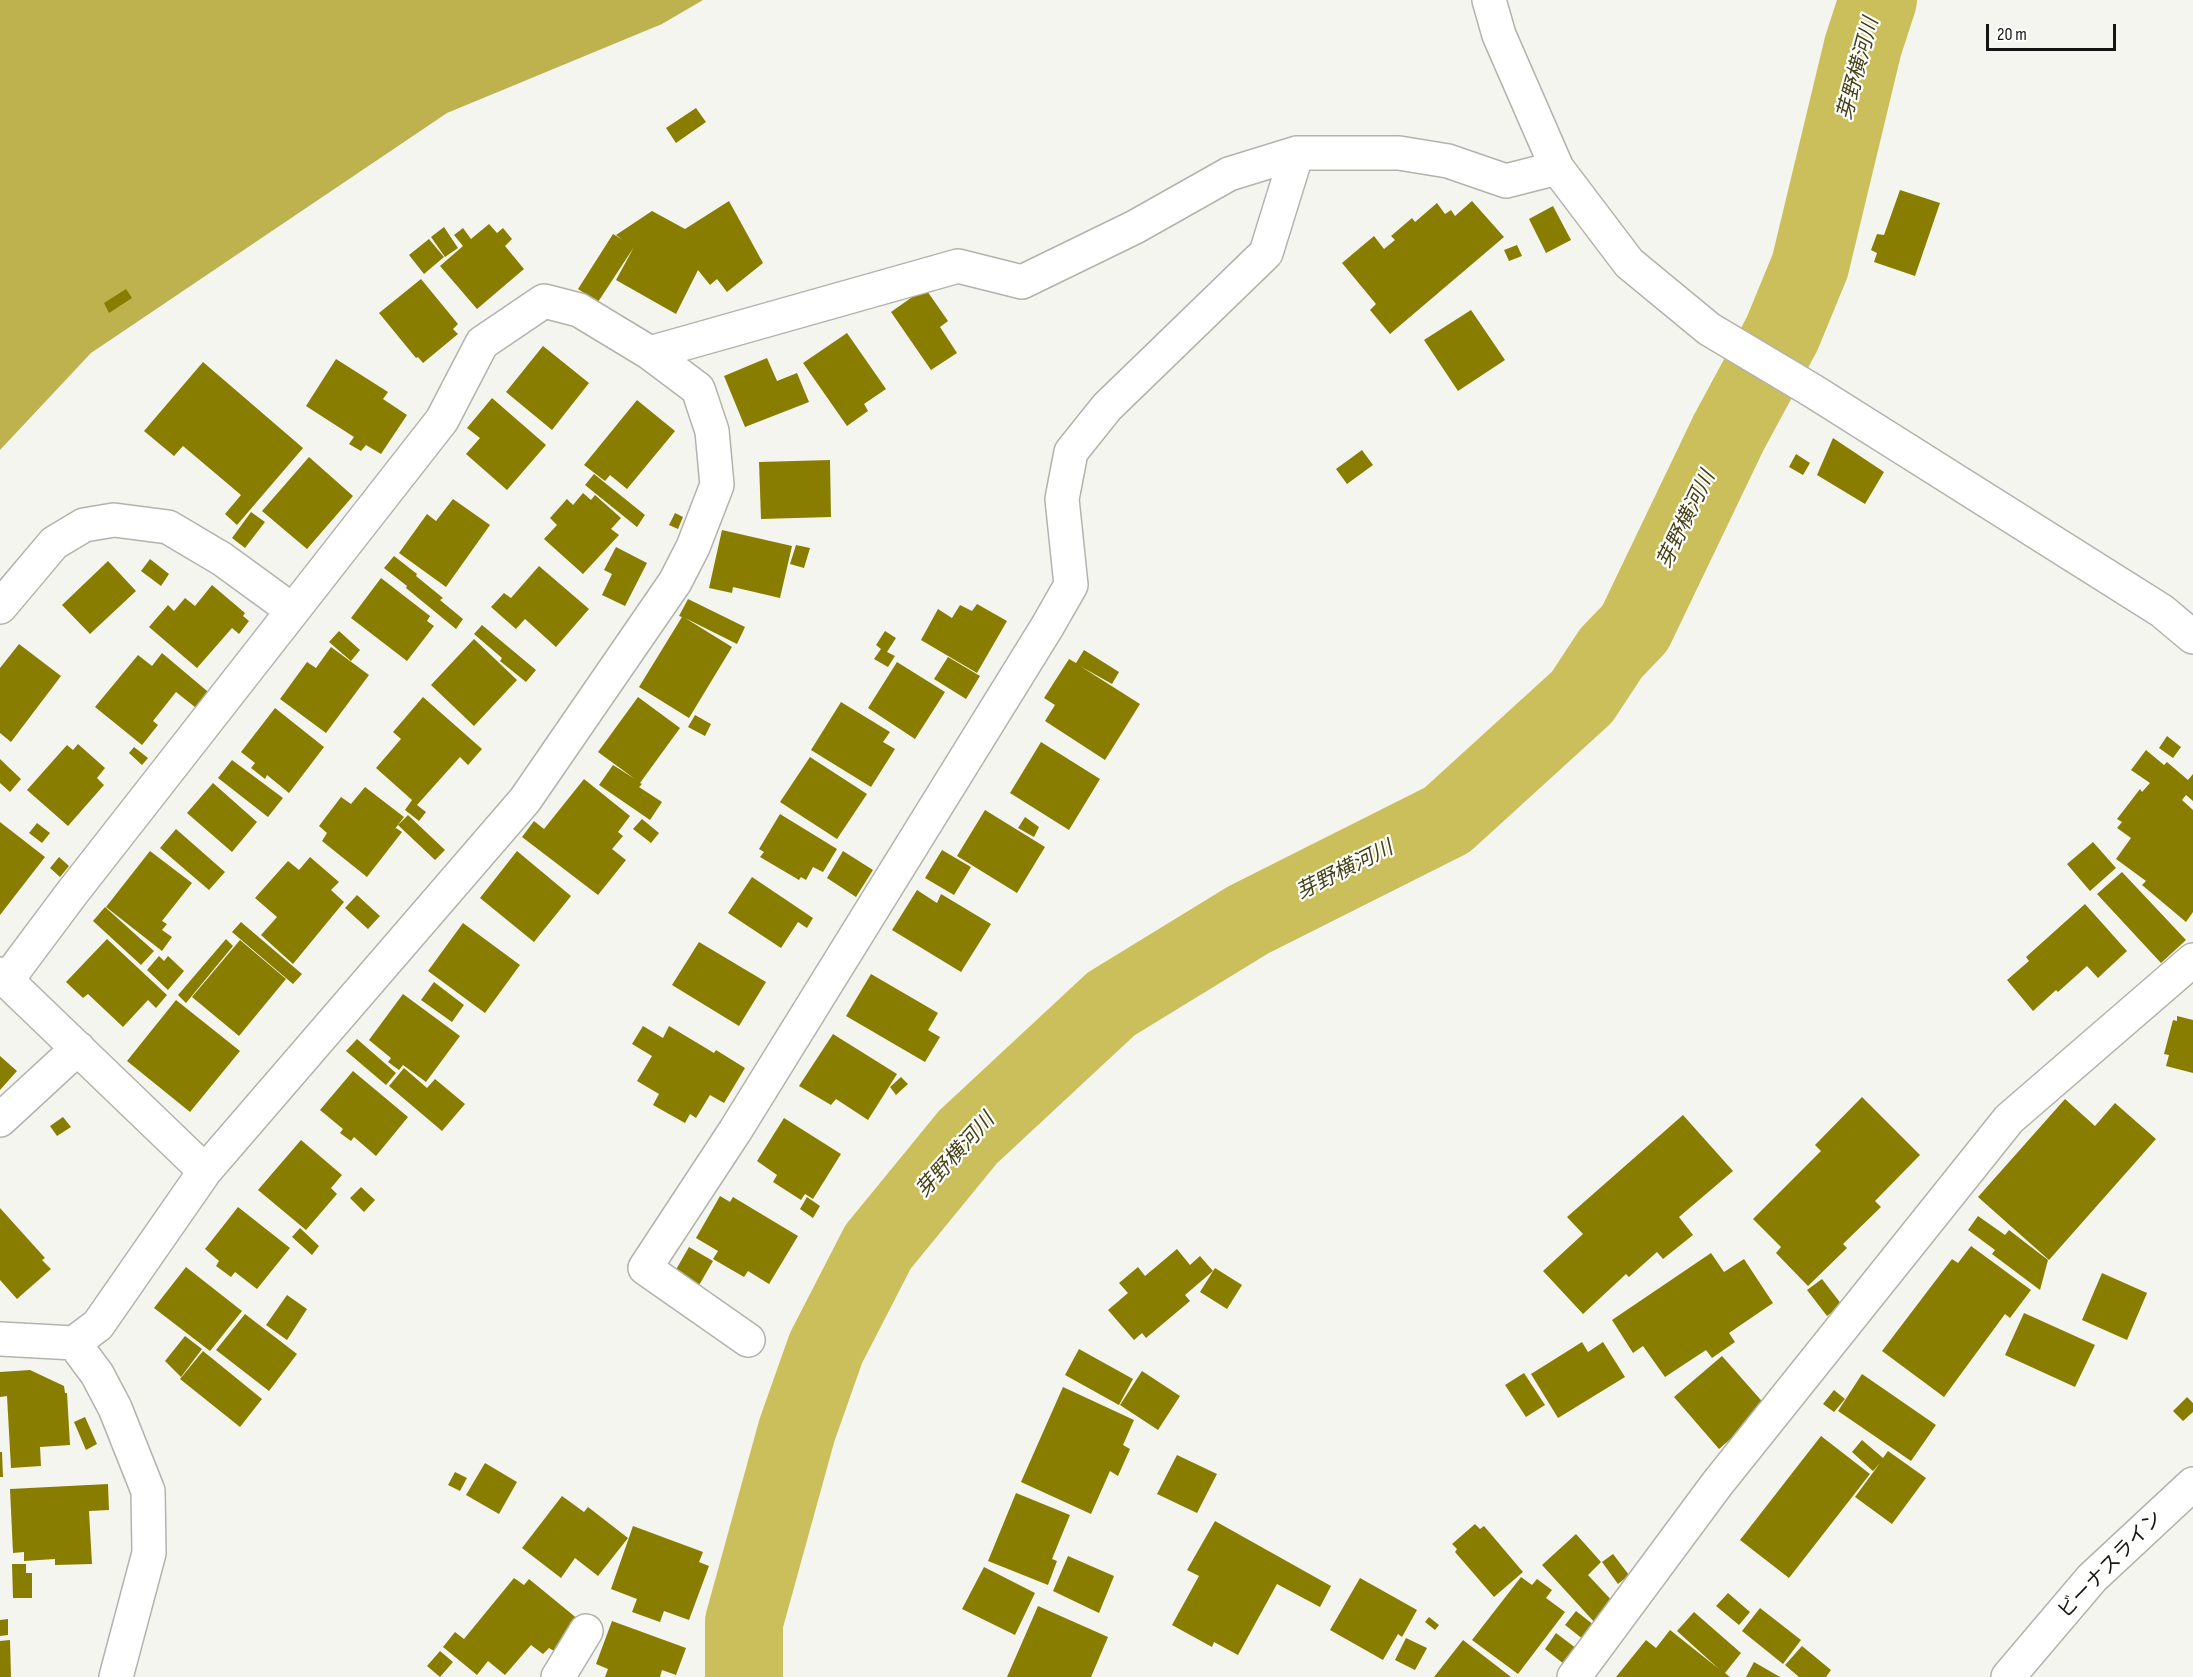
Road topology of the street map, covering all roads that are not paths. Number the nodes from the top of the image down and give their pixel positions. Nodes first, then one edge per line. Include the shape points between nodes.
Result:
1 (1489, 0) edge
2 (1297, 153) junction
3 (1557, 168) junction
4 (650, 353) junction
5 (0, 607) edge
6 (292, 610) junction
7 (2193, 638) edge
8 (2193, 960) edge
9 (3, 977) edge
10 (78, 1048) junction
11 (0, 1120) edge
12 (205, 1171) junction
13 (0, 1339) edge
14 (748, 1340) dead end
15 (74, 1343) junction
16 (2193, 1484) edge
17 (586, 1631) dead end
18 (116, 1677) edge
19 (558, 1677) edge
20 (1574, 1677) edge
21 (2008, 1677) edge

1 - 3 street via 1499,35
2 - 3 street via 1399,153 1448,162 1506,181
2 - 4 street via 1229,174 1022,282 958,266
2 - 14 street via 1266,253 1107,407 1071,452 1062,499 1071,585 735,1131 645,1268
3 - 7 street via 1629,263 1709,329 2162,611
4 - 6 street via 579,310 544,301 482,343 442,420
4 - 12 street via 698,389 712,431 717,485 675,582 525,800
5 - 6 street via 54,543 84,525 114,520 168,527 222,559
6 - 9 street
8 - 20 street via 2009,1119 1717,1484
9 - 10 street
10 - 11 street
10 - 12 street
12 - 15 street via 98,1325
13 - 15 street
15 - 18 street via 115,1408 148,1491 149,1553
16 - 21 street, ビーナスライン via 2092,1578
17 - 19 street

